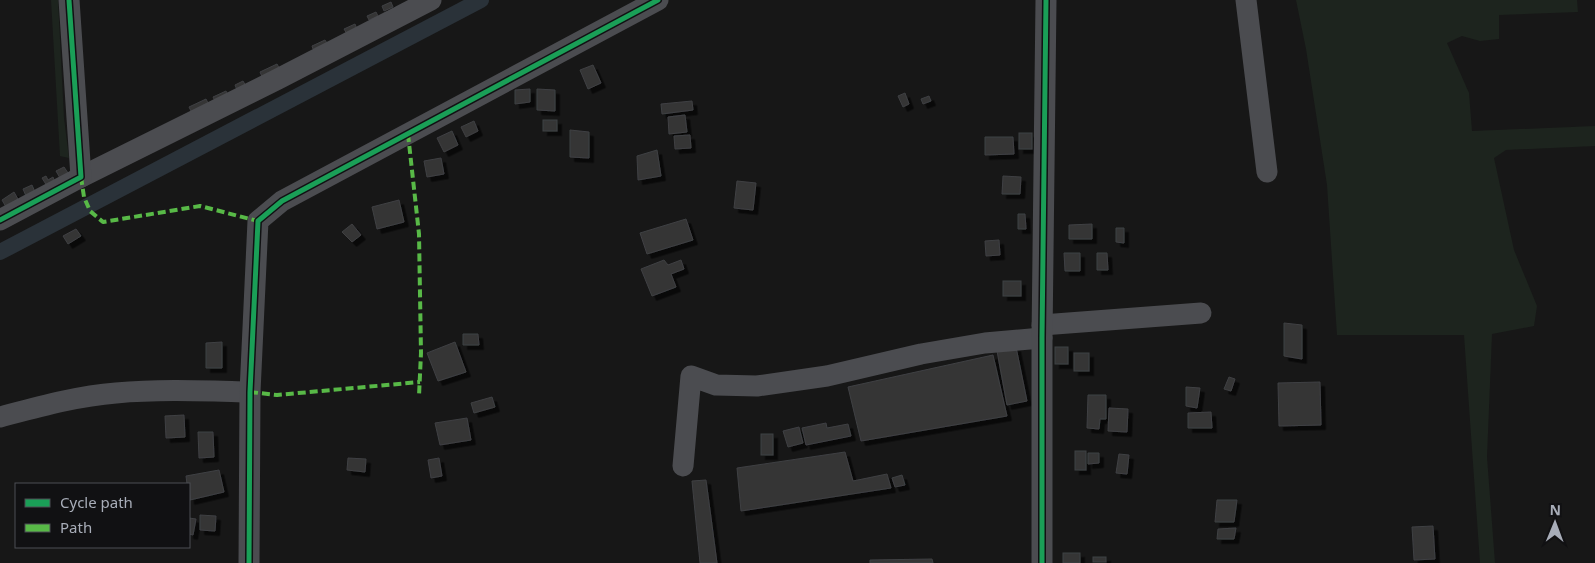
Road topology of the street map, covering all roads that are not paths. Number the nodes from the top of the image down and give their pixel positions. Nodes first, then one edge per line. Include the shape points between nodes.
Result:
1 (69, 0) edge
2 (431, 0) edge
3 (658, 0) edge
4 (1046, 0) edge
5 (1246, 0) edge
6 (1267, 172) dead end
7 (81, 177) junction
8 (0, 220) edge
9 (1200, 313) dead end
10 (1042, 332) junction
11 (250, 392) junction
12 (0, 417) edge
13 (683, 466) dead end
14 (249, 563) edge
15 (1042, 563) edge

1 - 7 street
2 - 7 street
3 - 11 street via 282,200 258,222
4 - 10 street
5 - 6 street
7 - 8 street
9 - 10 street
10 - 13 street via 921,354 827,376 757,386 716,385 691,376
10 - 15 street
11 - 12 street via 169,390 115,393 52,403
11 - 14 street

